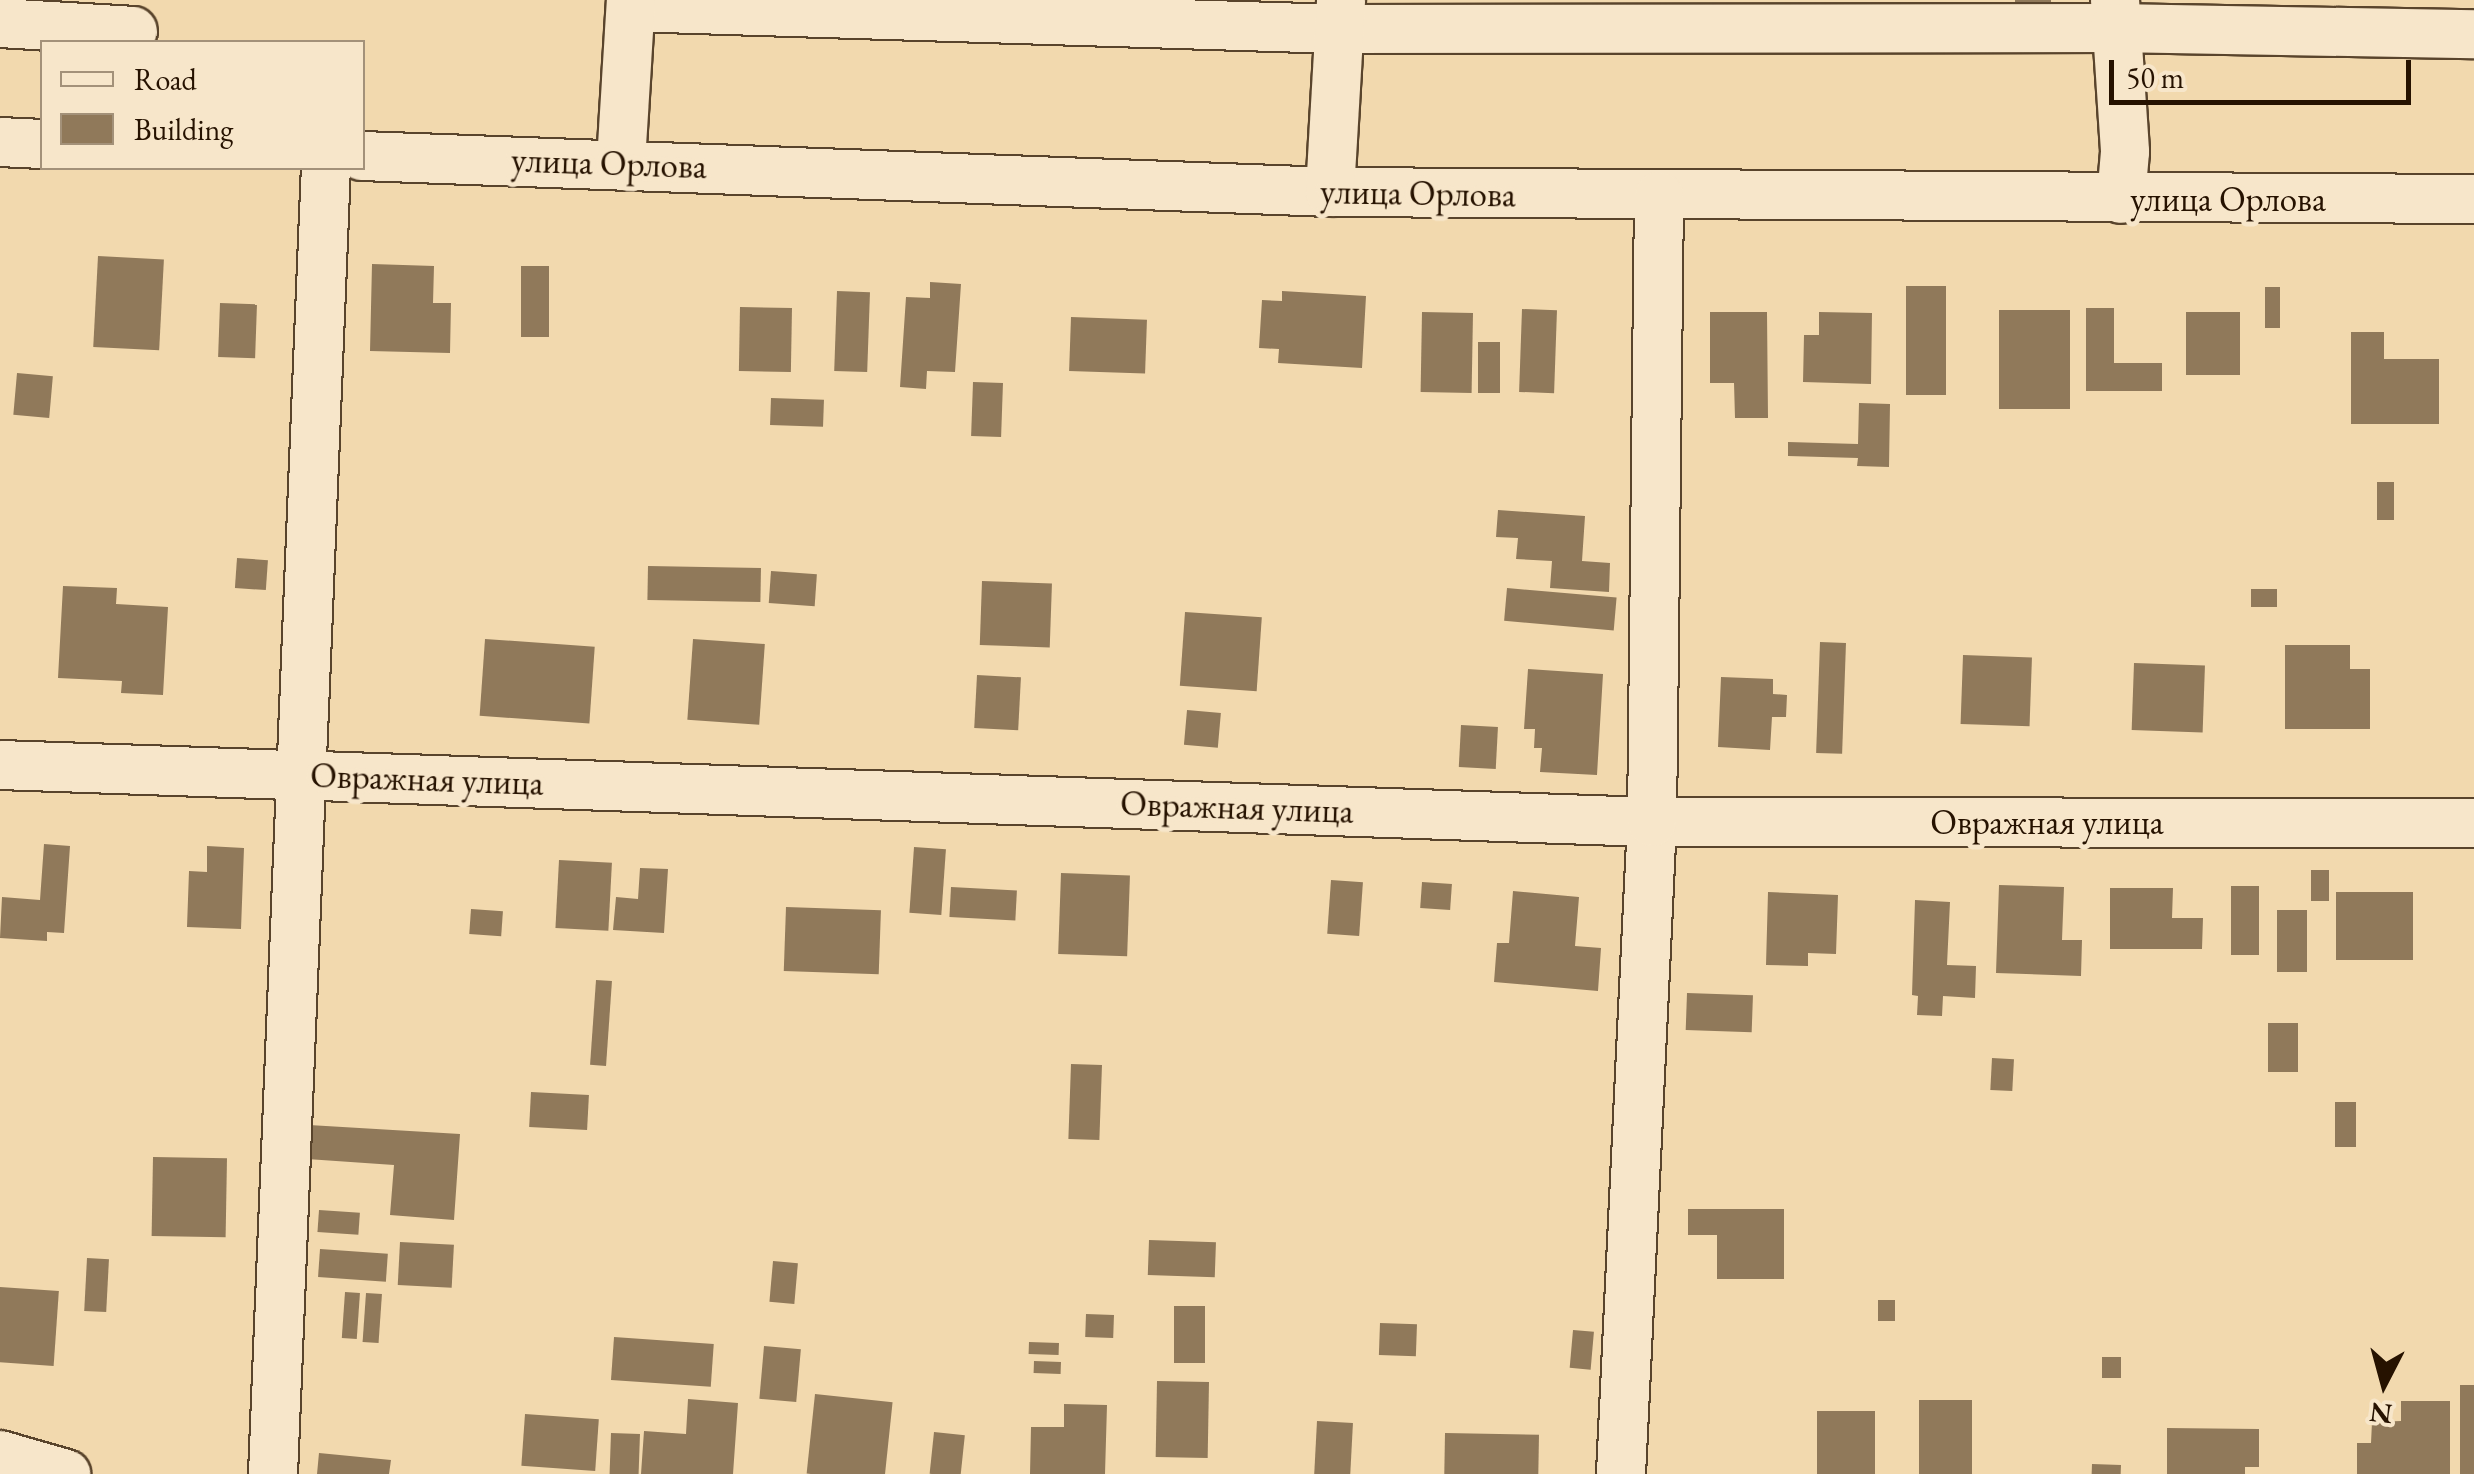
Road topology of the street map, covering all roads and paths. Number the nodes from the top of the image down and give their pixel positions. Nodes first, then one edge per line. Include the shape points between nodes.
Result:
1 (631, 3) edge
2 (2114, 14) edge
3 (1340, 15) edge
4 (0, 23) edge
5 (134, 31) dead end
6 (2474, 34) edge
7 (0, 142) edge
8 (40, 144) edge
9 (365, 156) edge
10 (621, 162) junction
11 (326, 170) edge
12 (1330, 192) junction
13 (1659, 196) junction
14 (2121, 200) junction
15 (2474, 200) edge
16 (0, 765) edge
17 (300, 775) junction
18 (1652, 822) junction
19 (2474, 823) edge
20 (0, 1455) edge
21 (66, 1474) edge
22 (273, 1474) edge
23 (1620, 1474) edge

1 - 3 street
1 - 10 street
2 - 3 street
2 - 6 street
2 - 14 street via 2125,152
3 - 12 street
4 - 5 street
7 - 8 street
9 - 10 street, улица Орлова
10 - 12 street, улица Орлова
11 - 17 street
12 - 13 street, улица Орлова
13 - 14 street, улица Орлова
13 - 18 street
14 - 15 street, улица Орлова
16 - 17 street, Овражная улица
17 - 18 street, Овражная улица
17 - 22 street
18 - 19 street, Овражная улица
18 - 23 street
20 - 21 street

